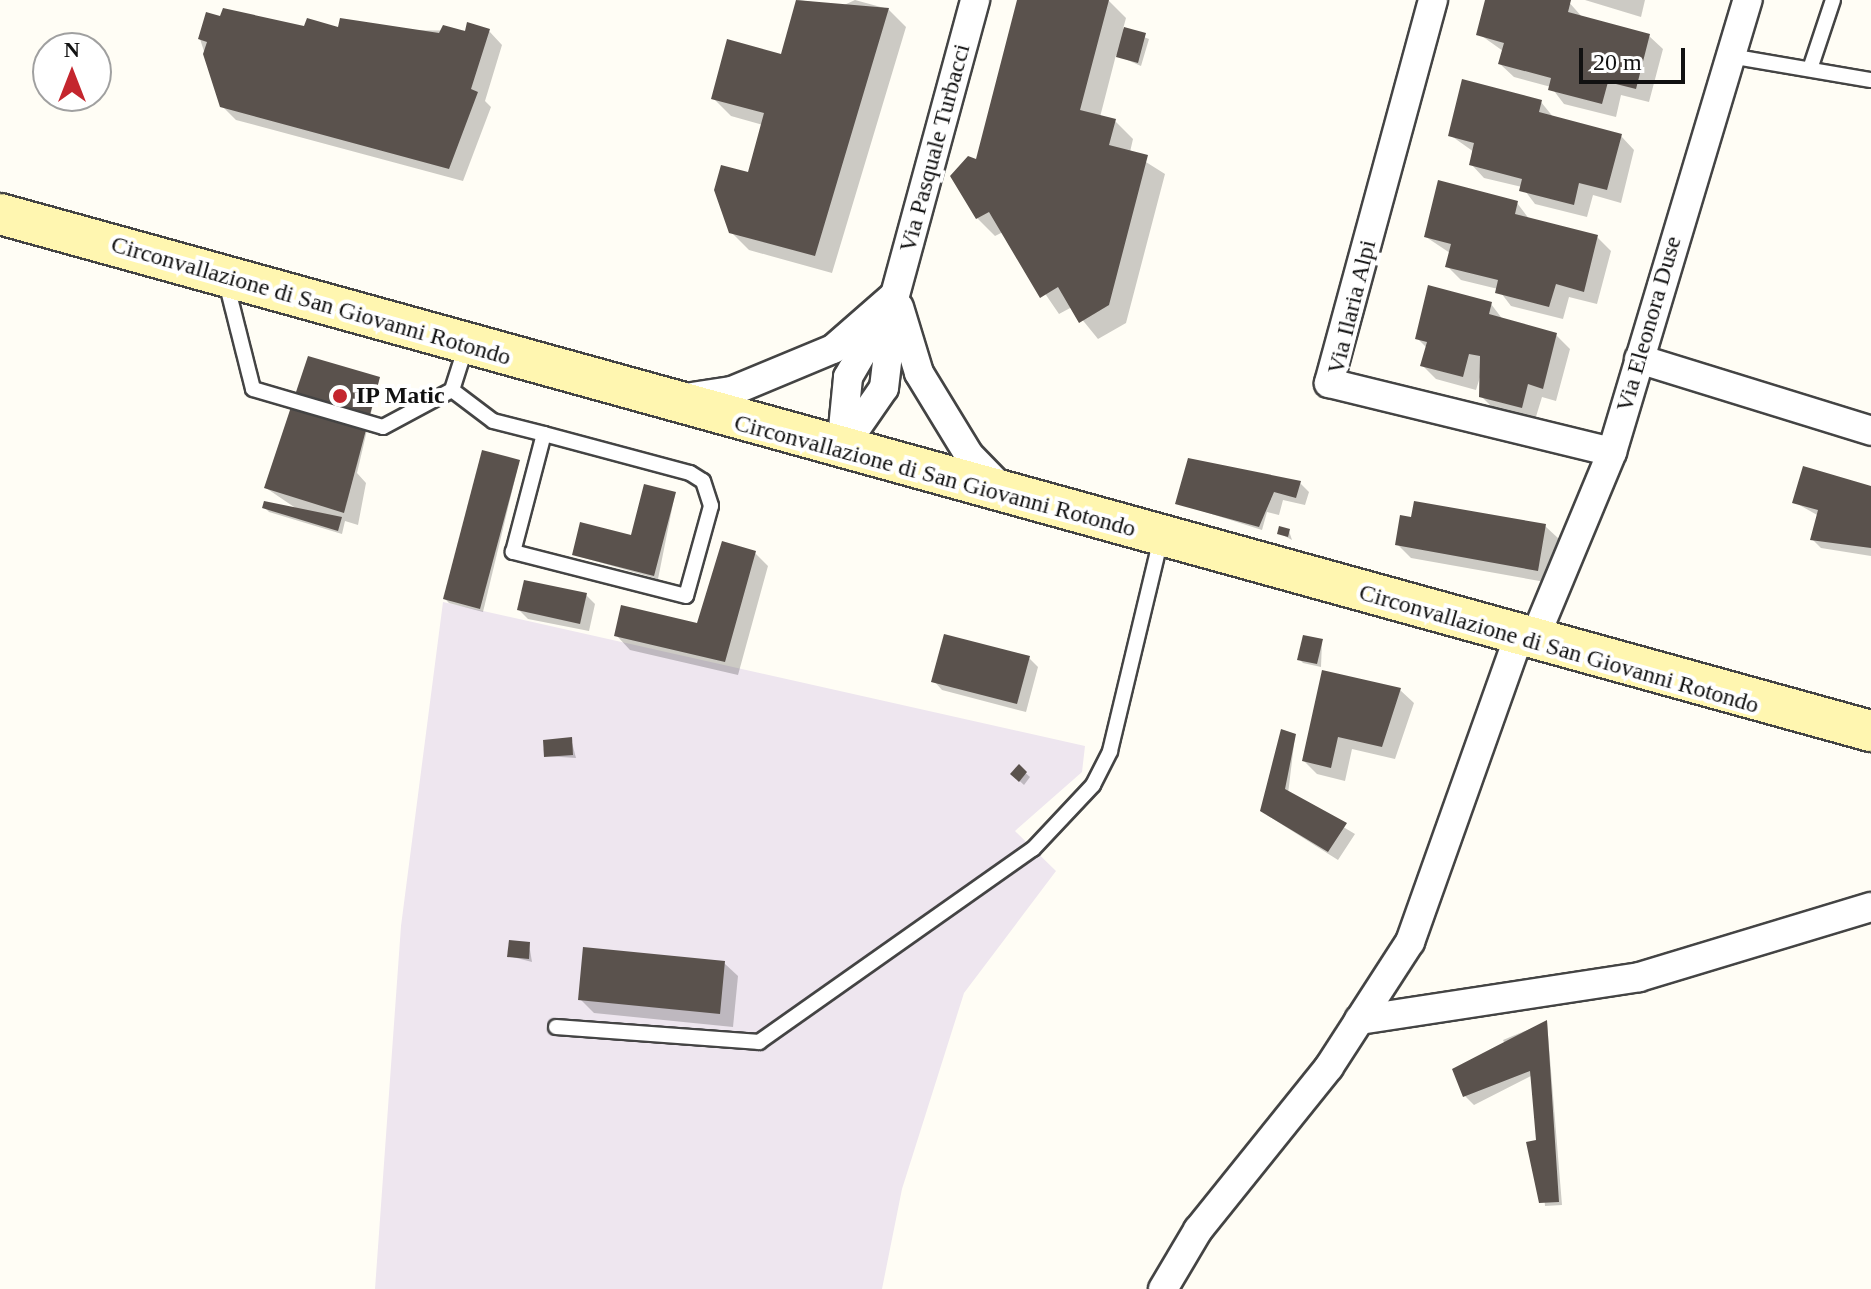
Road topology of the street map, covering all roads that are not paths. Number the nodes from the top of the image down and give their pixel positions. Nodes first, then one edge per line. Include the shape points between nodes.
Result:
1 (975, 0) edge
2 (1433, 0) edge
3 (1748, 0) edge
4 (1833, 0) edge
5 (1729, 55) junction
6 (1810, 69) junction
7 (1871, 80) edge
8 (0, 214) edge
9 (225, 278) junction
10 (895, 295) junction
11 (466, 346) junction
12 (1639, 359) junction
13 (452, 390) junction
14 (664, 401) junction
15 (1871, 431) edge
16 (544, 434) junction
17 (841, 450) junction
18 (1612, 452) junction
19 (1011, 498) junction
20 (1161, 539) junction
21 (1526, 640) junction
22 (1871, 731) edge
23 (1871, 907) edge
24 (1359, 1020) junction
25 (556, 1027) dead end
26 (1163, 1289) edge

1 - 10 street, Via Pasquale Turbacci
2 - 18 street, Via Ilaria Alpi via 1329,383
3 - 5 street, Via Eleonora Duse
4 - 6 lane
5 - 6 lane
5 - 12 street, Via Eleonora Duse
6 - 7 lane
8 - 9 main road, Circonvallazione di San Giovanni Rotondo
9 - 11 main road, Circonvallazione di San Giovanni Rotondo
9 - 13 lane via 253,389 383,427
10 - 14 street via 833,349 732,391
10 - 17 street, Via Pasquale Turbacci via 848,377
10 - 19 street via 919,373 969,455
11 - 13 lane
11 - 14 main road, Circonvallazione di San Giovanni Rotondo
12 - 15 street
12 - 18 street, Via Eleonora Duse
13 - 16 lane via 493,421
14 - 17 main road, Circonvallazione di San Giovanni Rotondo
16 - 16 lane via 703,481 711,506 686,596 513,552
17 - 19 main road, Circonvallazione di San Giovanni Rotondo
18 - 21 street, Via Eleonora Duse
19 - 20 main road, Circonvallazione di San Giovanni Rotondo
20 - 21 main road, Circonvallazione di San Giovanni Rotondo
20 - 25 lane via 1110,751 1093,785 1033,849 759,1042
21 - 22 main road, Circonvallazione di San Giovanni Rotondo
21 - 24 street, Via Eleonora Duse via 1410,942
23 - 24 street via 1639,977
24 - 26 street, Via Eleonora Duse via 1198,1230

